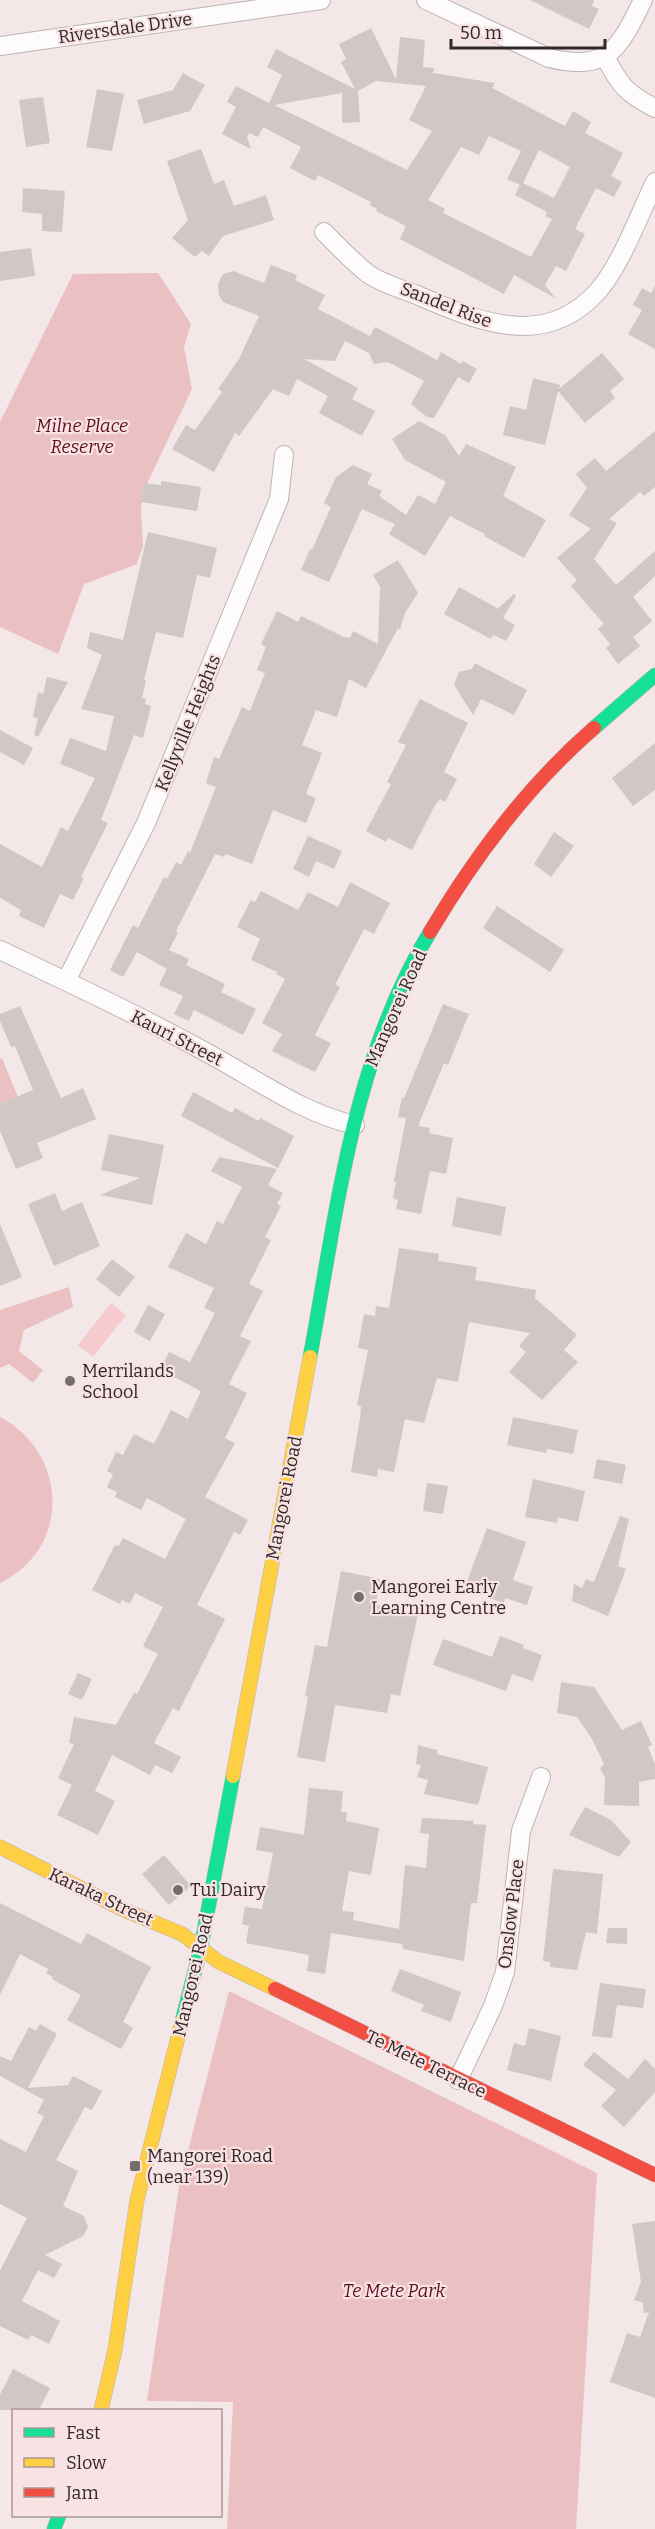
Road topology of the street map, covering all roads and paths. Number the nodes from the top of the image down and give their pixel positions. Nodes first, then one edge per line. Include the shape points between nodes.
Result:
1 (321, 0) edge
2 (426, 0) edge
3 (643, 0) edge
4 (0, 46) edge
5 (605, 56) junction
6 (655, 108) edge
7 (655, 182) edge
8 (324, 232) dead end
9 (284, 455) dead end
10 (655, 675) edge
11 (0, 950) edge
12 (66, 981) junction
13 (355, 1125) junction
14 (541, 1777) dead end
15 (0, 1847) edge
16 (201, 1947) junction
17 (458, 2080) junction
18 (655, 2175) edge
19 (101, 2409) edge

1 - 4 street, Riversdale Drive
2 - 5 street via 549,58 588,63
3 - 5 street via 624,37
5 - 6 street via 621,86 632,97
7 - 8 street, Sandel Rise via 598,291 582,306 538,325 509,327 483,322 379,279
9 - 12 street, Kellyville Heights via 279,499 151,813
10 - 13 main road, Mangorei Road via 547,772 470,869 438,918 396,998 375,1047
11 - 12 street, Kauri Street
12 - 13 street, Kauri Street via 276,1092 336,1121
13 - 16 main road, Mangorei Road
14 - 17 street, Onslow Place via 521,1831 505,1972
15 - 16 main road, Karaka Street via 122,1909 182,1934
16 - 17 main road, Te Mete Terrace via 219,1962
16 - 19 main road, Mangorei Road via 137,2200
17 - 18 main road, Te Mete Terrace

